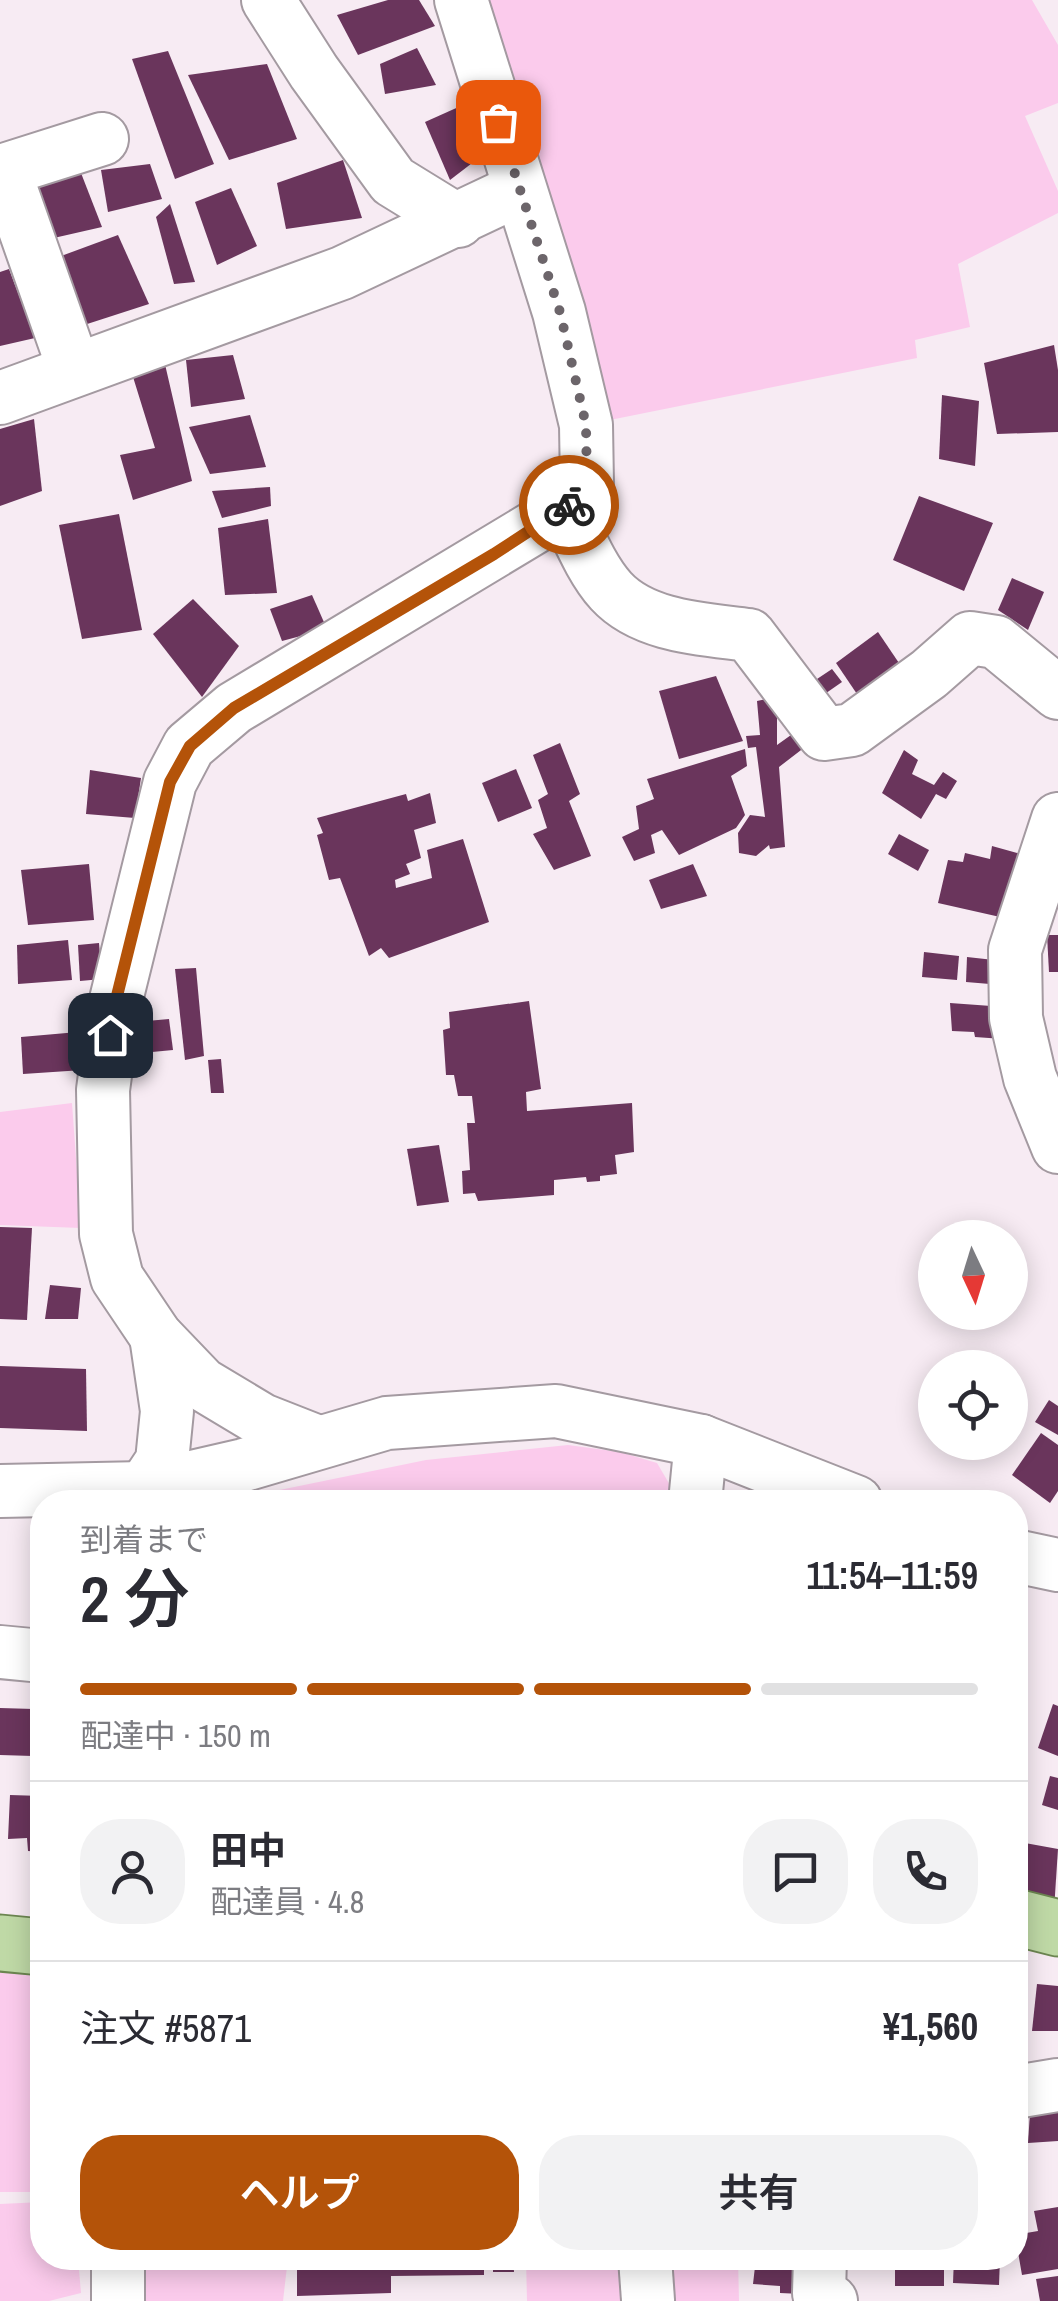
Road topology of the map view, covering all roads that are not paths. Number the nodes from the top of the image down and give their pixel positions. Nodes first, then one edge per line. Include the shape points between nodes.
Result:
1 (268, 0) edge
2 (461, 0) edge
3 (102, 139) dead end
4 (518, 190) junction
5 (458, 221) junction
6 (74, 370) junction
7 (0, 398) edge
8 (566, 508) junction
9 (1058, 694) edge
10 (1058, 820) edge
11 (1058, 1147) edge
12 (156, 1336) junction
13 (318, 1442) junction
14 (700, 1442) junction
15 (144, 1488) junction
16 (30, 1490) edge
17 (48, 1490) edge
18 (696, 1490) edge
19 (825, 1490) edge
20 (0, 1491) edge
21 (1028, 1559) edge
22 (1058, 1565) edge
23 (0, 1652) edge
24 (30, 1655) edge
25 (1028, 1920) edge
26 (1058, 1928) edge
27 (0, 1943) edge
28 (30, 1946) edge
29 (1058, 2085) edge
30 (1028, 2090) edge
31 (118, 2270) edge
32 (646, 2270) edge
33 (820, 2270) edge
34 (648, 2300) edge
35 (118, 2301) edge
36 (831, 2301) edge

1 - 5 street via 392,181
2 - 4 street
3 - 6 street via 4,170
4 - 5 street
4 - 8 street via 560,312 586,425 587,485
5 - 6 street via 342,273
6 - 7 street
8 - 9 street via 608,589 632,610 750,635 824,734 852,730 970,638 996,642
8 - 12 street via 234,708 190,746 170,782 114,1008 103,1090 106,1234 117,1278
10 - 11 street via 1015,950 1016,1018 1030,1078
12 - 13 street via 202,1384 262,1420
12 - 15 street via 167,1411 162,1461
13 - 14 street via 387,1423 556,1411
13 - 15 street
14 - 18 street
14 - 19 street
15 - 17 street
16 - 20 street
21 - 22 street
23 - 24 street
25 - 26 main road
27 - 28 main road
29 - 30 street
31 - 35 street
32 - 34 street
33 - 36 street via 819,2293

